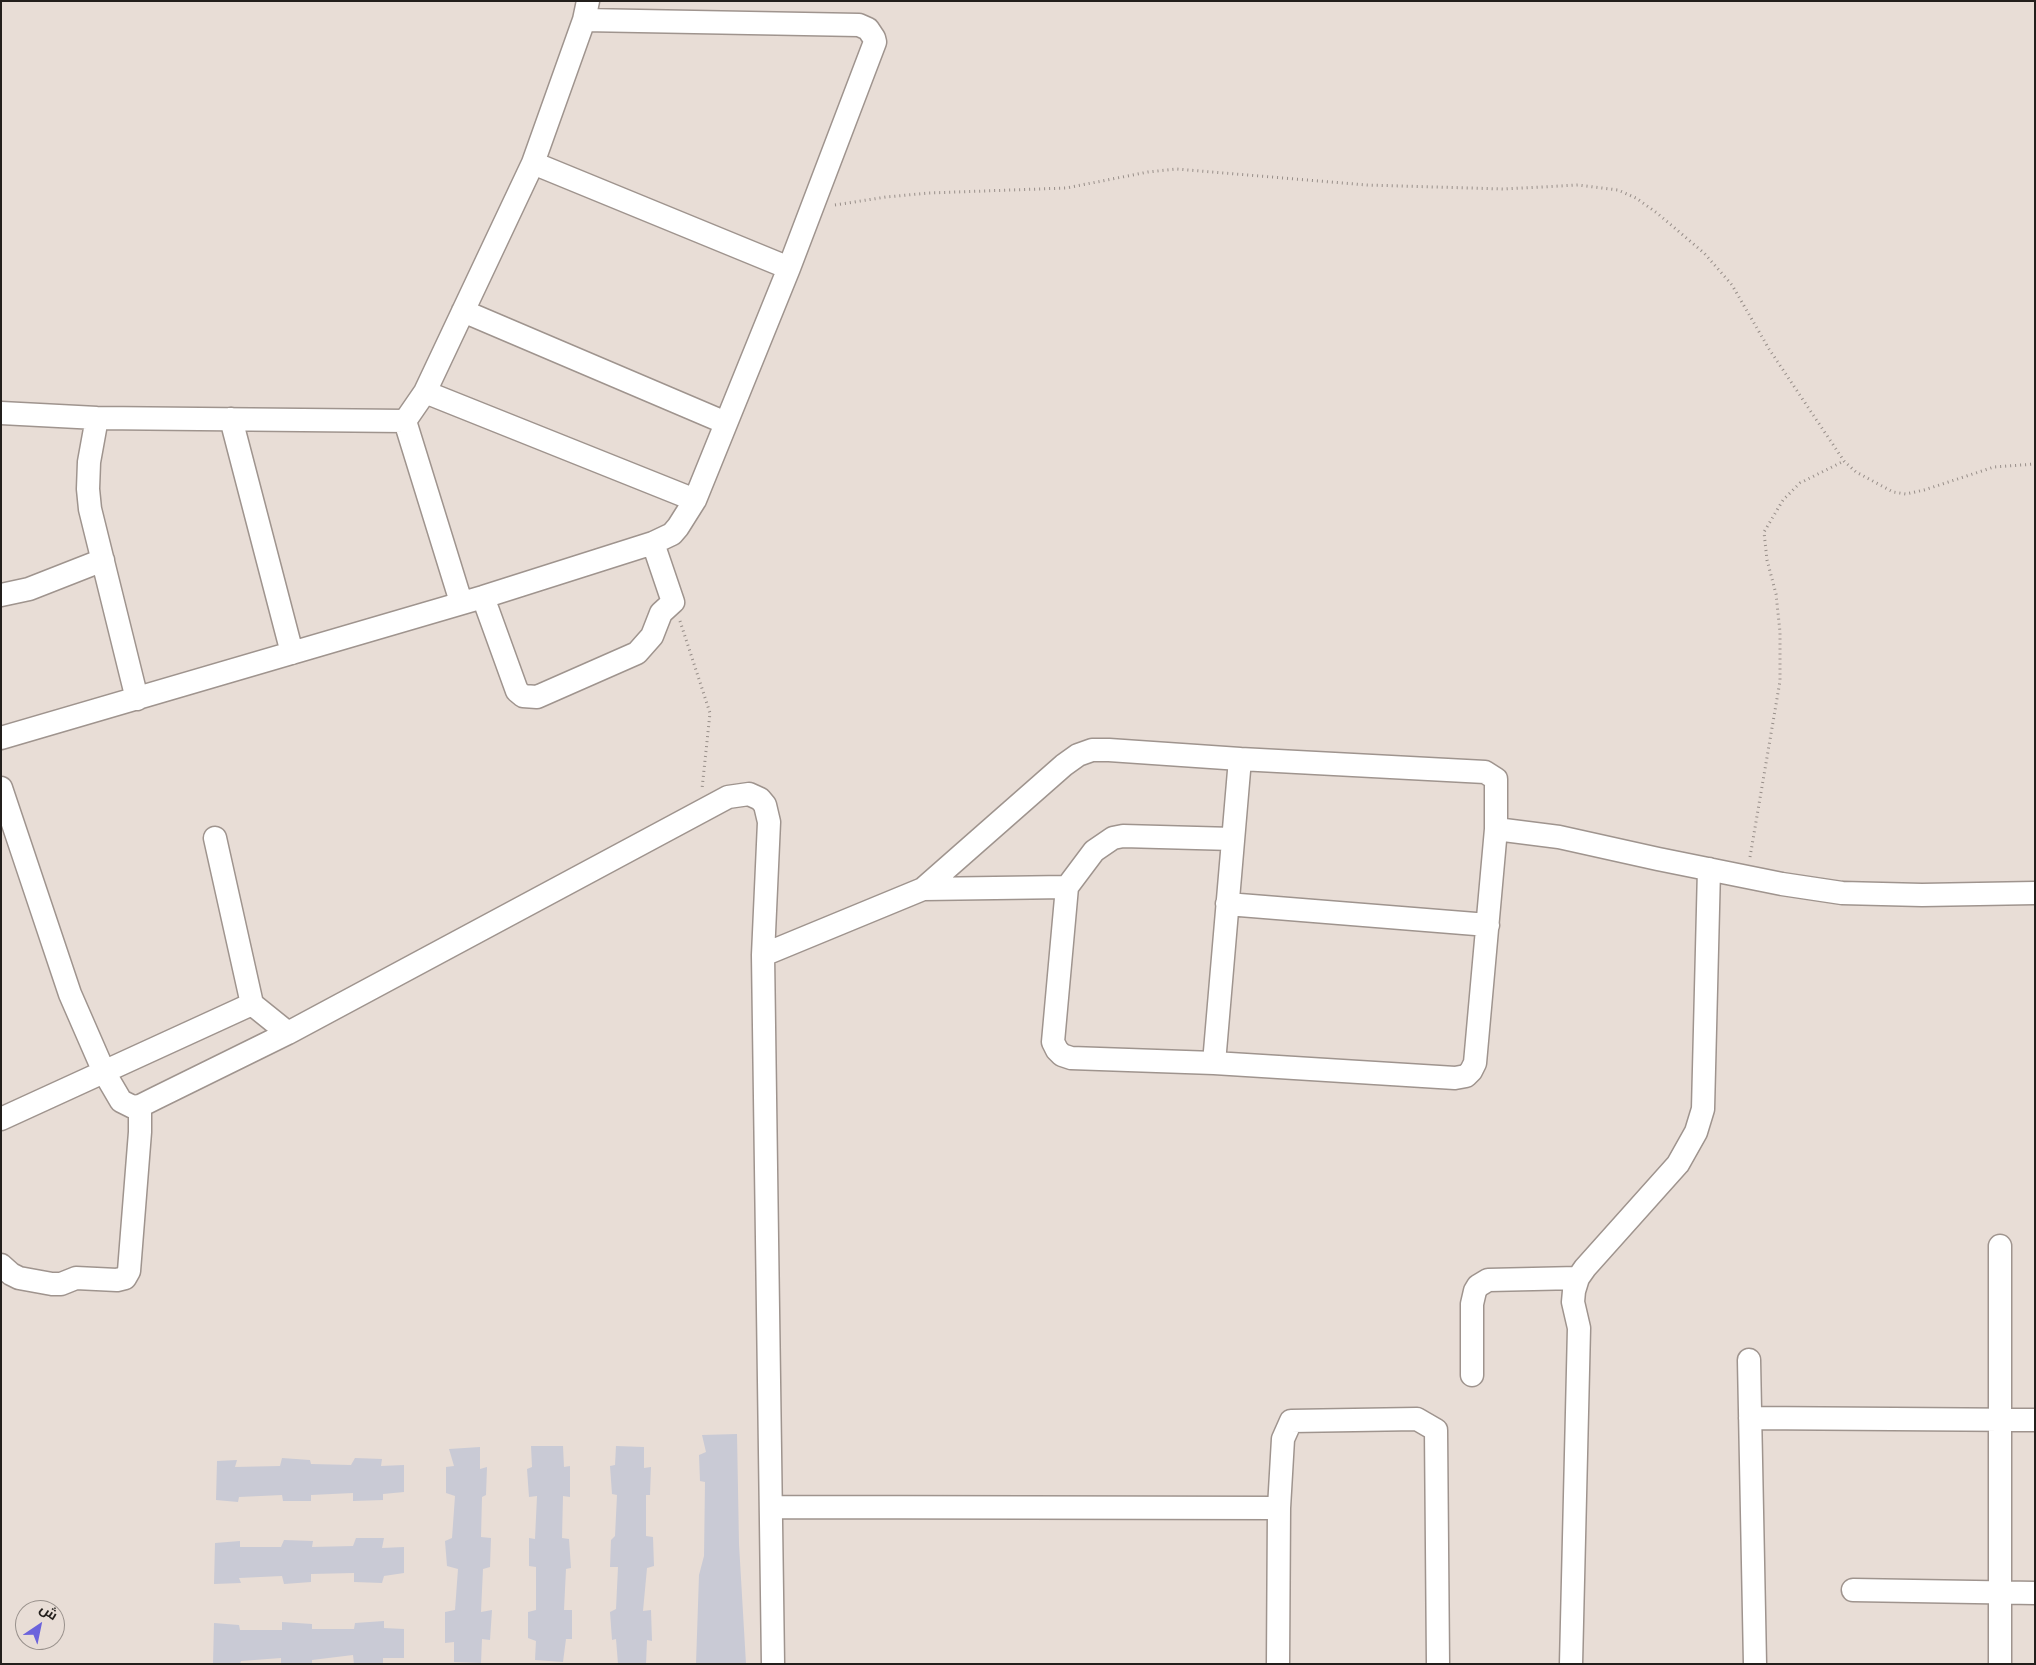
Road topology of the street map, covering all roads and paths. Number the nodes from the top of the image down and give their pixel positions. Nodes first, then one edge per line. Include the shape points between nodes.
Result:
1 (586, 11) edge
2 (533, 163) junction
3 (812, 208) junction
4 (789, 268) junction
5 (463, 311) junction
6 (426, 392) junction
7 (2, 414) edge
8 (97, 418) junction
9 (231, 419) junction
10 (405, 421) junction
11 (726, 423) junction
12 (1844, 461) junction
13 (2035, 464) edge
14 (695, 500) junction
15 (653, 543) junction
16 (104, 560) junction
17 (1, 595) edge
18 (472, 599) junction
19 (673, 602) junction
20 (292, 653) junction
21 (137, 698) junction
22 (1, 738) edge
23 (1240, 759) junction
24 (1, 788) edge
25 (702, 811) junction
26 (1496, 829) junction
27 (215, 838) dead end
28 (1233, 838) junction
29 (1709, 869) junction
30 (1746, 877) junction
31 (1067, 887) junction
32 (924, 889) junction
33 (2035, 893) edge
34 (1227, 904) junction
35 (1488, 925) junction
36 (763, 955) junction
37 (252, 1004) junction
38 (288, 1033) junction
39 (1214, 1063) junction
40 (104, 1072) junction
41 (140, 1106) junction
42 (1, 1119) edge
43 (2000, 1246) dead end
44 (1, 1265) edge
45 (1578, 1278) junction
46 (1750, 1360) dead end
47 (1472, 1375) dead end
48 (1750, 1418) junction
49 (2000, 1420) junction
50 (2035, 1420) edge
51 (771, 1507) junction
52 (1279, 1508) junction
53 (1853, 1590) dead end
54 (2000, 1593) junction
55 (2035, 1593) edge
56 (773, 1664) edge
57 (1278, 1664) edge
58 (1438, 1664) edge
59 (1571, 1664) edge
60 (1755, 1664) edge
61 (2000, 1664) edge

1 - 2 street
1 - 3 street via 859,25 868,29 875,42
2 - 4 street
2 - 5 street
3 - 4 street
3 - 12 path via 886,196 1066,188 1176,169 1367,185 1504,189 1578,185 1618,190 1657,213 1704,253 1732,285 1769,349
4 - 11 street
5 - 6 street
5 - 11 street
6 - 10 street
6 - 14 street
7 - 8 street
8 - 9 street
8 - 16 street via 88,489
9 - 10 street
9 - 20 street
10 - 18 street
11 - 14 street
12 - 13 path via 1877,485 1906,494 1994,467
12 - 30 path via 1800,483 1783,500 1764,532 1776,594 1780,681
14 - 15 street via 672,534
15 - 18 street
15 - 19 street
16 - 17 street via 29,589
16 - 21 street
18 - 19 street via 517,691 523,696 537,697 637,653 652,636 661,613
18 - 20 street
19 - 25 path via 710,712
20 - 21 street
21 - 22 street
23 - 26 street via 1485,772 1496,779
23 - 28 street
23 - 32 street via 1109,750 1092,750 1078,755
24 - 40 street via 70,994
25 - 36 street via 728,797 744,794 756,796 765,805 770,822
25 - 38 street
26 - 29 street via 1560,837
26 - 35 street
27 - 37 street
28 - 31 street via 1113,838 1094,851
28 - 34 street
29 - 30 street
29 - 45 street via 1703,1109 1696,1132 1678,1164
30 - 33 street via 1842,893
31 - 32 street
31 - 39 street via 1053,1042 1057,1050 1071,1058
32 - 36 street
34 - 35 street
34 - 39 street
35 - 39 street via 1475,1063 1466,1076 1455,1078
36 - 51 street
37 - 38 street
37 - 40 street
38 - 41 street
40 - 41 street via 121,1101 133,1107
40 - 42 street
41 - 44 street via 129,1272 125,1278 76,1278 52,1284 19,1278
43 - 49 street
45 - 47 street via 1488,1280 1478,1286 1472,1304
45 - 59 street via 1573,1302 1579,1328
46 - 48 street
48 - 49 street
48 - 60 street
49 - 50 street
49 - 54 street
51 - 52 street
51 - 56 street
52 - 57 street
52 - 58 street via 1283,1439 1291,1421 1417,1419 1436,1430
53 - 54 street
54 - 55 street
54 - 61 street

